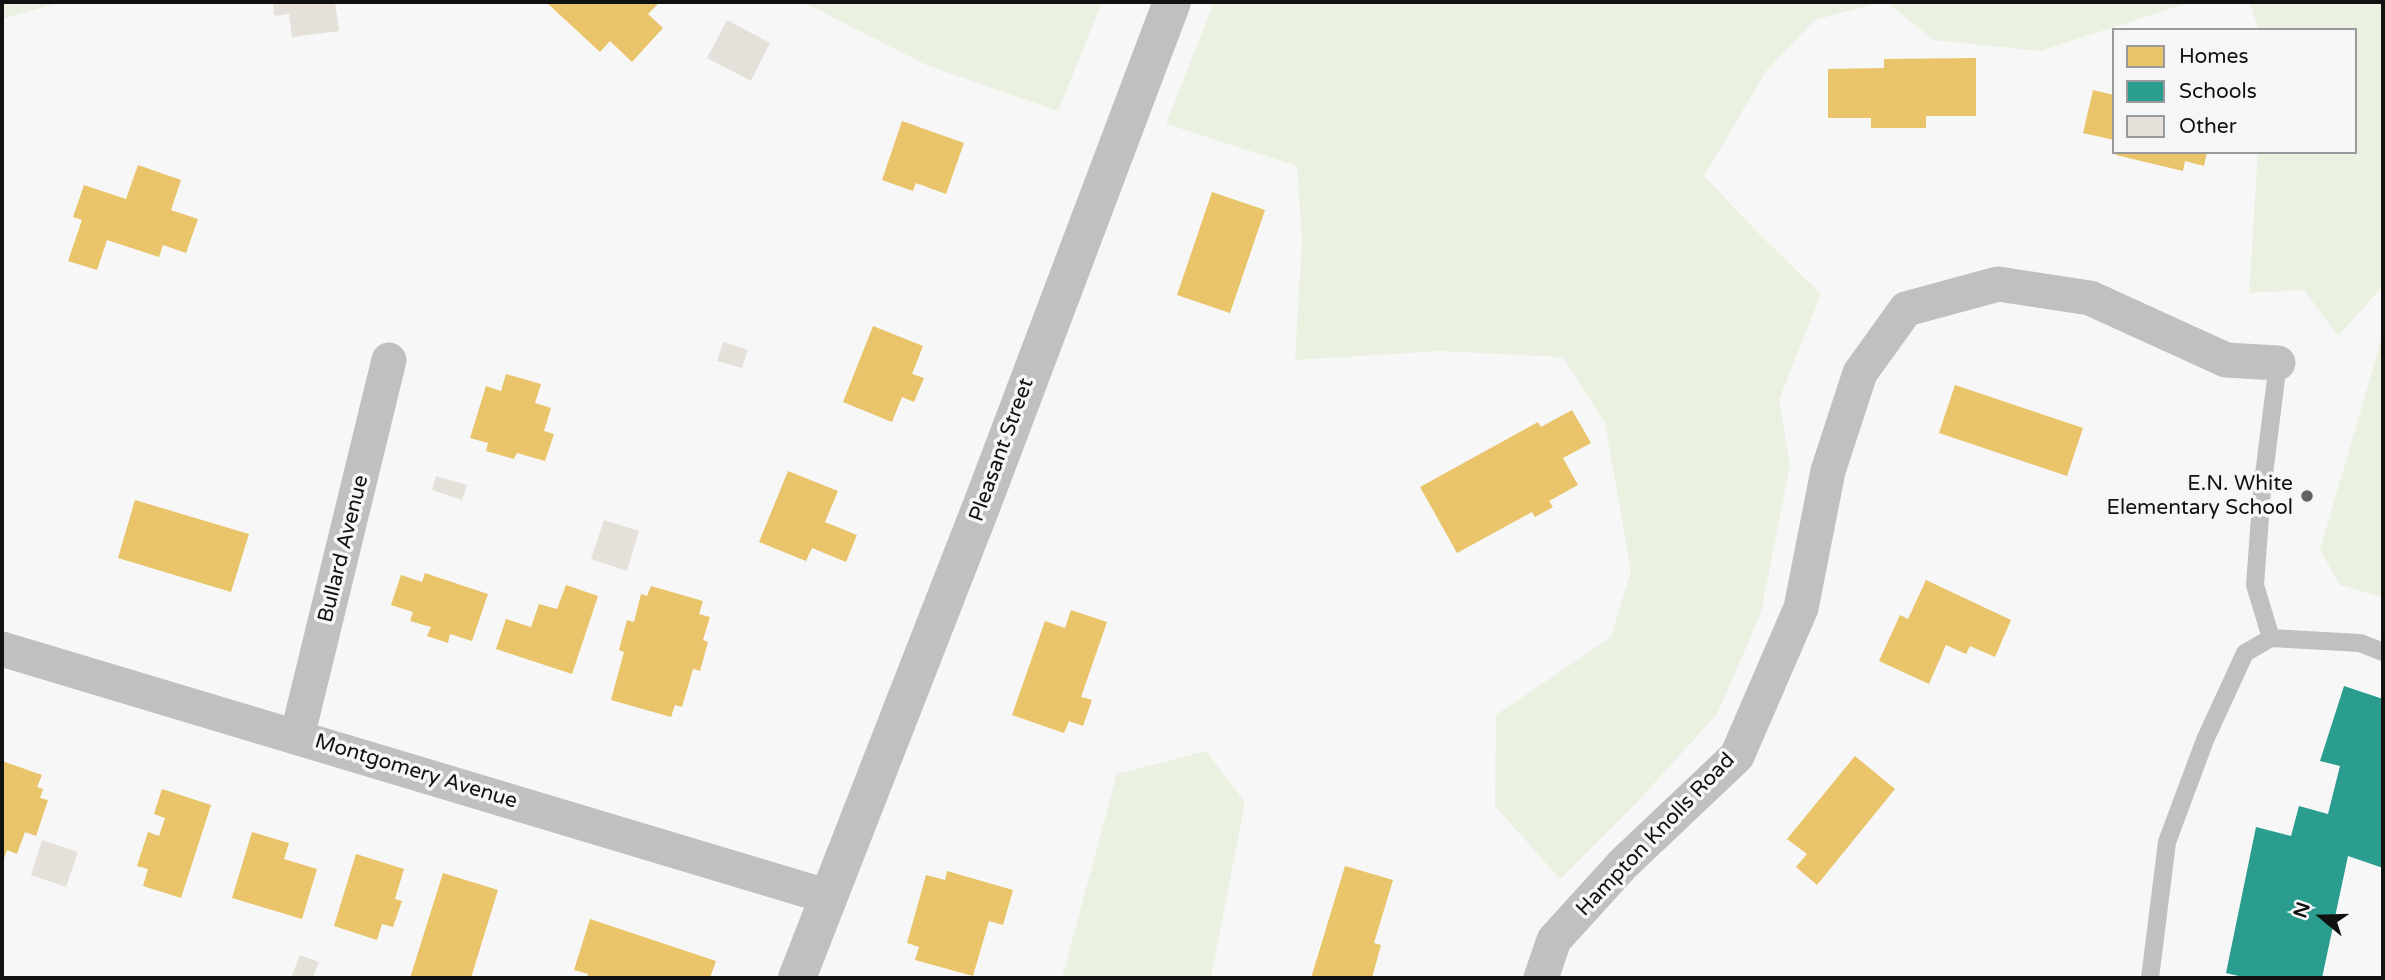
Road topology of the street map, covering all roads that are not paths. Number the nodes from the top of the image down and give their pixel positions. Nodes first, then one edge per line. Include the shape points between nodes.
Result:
1 (1171, 2) edge
2 (389, 360) dead end
3 (2278, 363) joint
4 (2271, 638) junction
5 (2, 649) edge
6 (2383, 652) edge
7 (297, 737) junction
8 (829, 897) junction
9 (797, 978) edge
10 (1541, 978) edge
11 (2150, 978) edge

1 - 8 street, Pleasant Street
2 - 7 street, Bullard Avenue
3 - 4 lane via 2255,585
3 - 10 street, Hampton Knolls Road via 2226,360 2090,298 1998,284 1906,309 1860,373 1828,471 1801,608 1737,756 1623,864 1554,940
4 - 6 lane via 2360,643
4 - 11 lane via 2245,653 2204,740 2166,842
5 - 7 street, Montgomery Avenue
7 - 8 street, Montgomery Avenue
8 - 9 street, Pleasant Street

